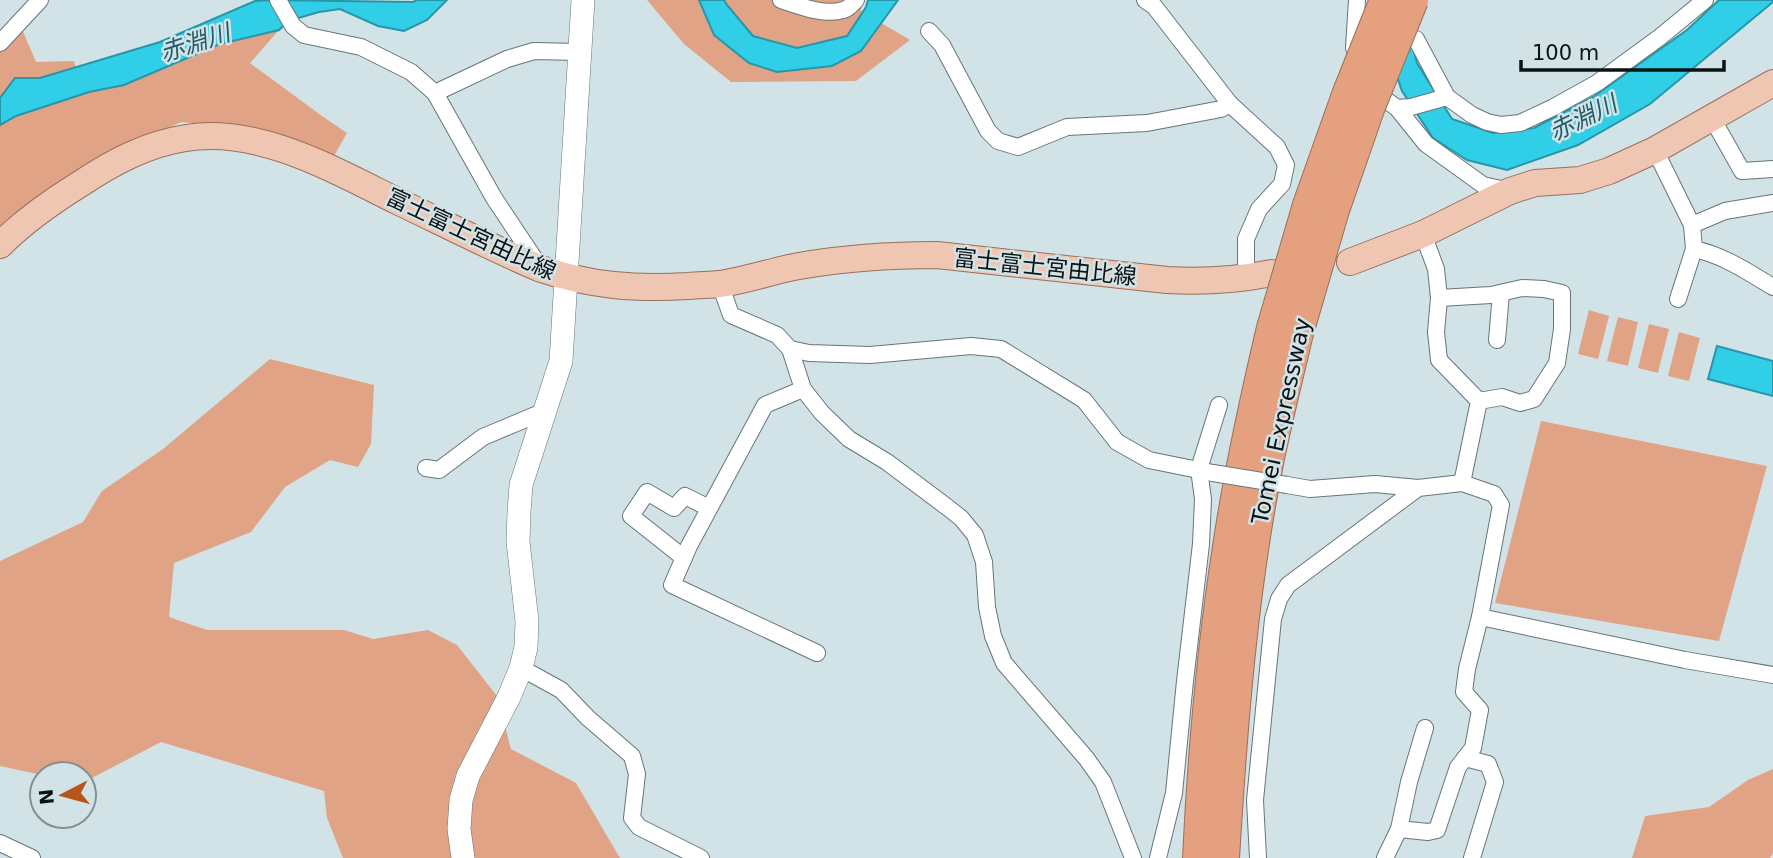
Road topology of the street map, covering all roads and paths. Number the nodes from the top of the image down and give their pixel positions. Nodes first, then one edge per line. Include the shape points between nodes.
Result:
1 (40, 0) edge
2 (278, 0) edge
3 (583, 0) edge
4 (781, 0) edge
5 (856, 0) edge
6 (1145, 0) edge
7 (1357, 0) edge
8 (1385, 0) edge
9 (1413, 0) edge
10 (1705, 0) edge
11 (929, 31) dead end
12 (1416, 39) dead end
13 (0, 43) edge
14 (580, 51) junction
15 (1773, 83) edge
16 (435, 93) junction
17 (1447, 97) junction
18 (1230, 104) junction
19 (1404, 108) junction
20 (1712, 118) junction
21 (1655, 150) junction
22 (1773, 169) edge
23 (1510, 191) junction
24 (1773, 203) edge
25 (1692, 225) junction
26 (1423, 234) junction
27 (0, 245) edge
28 (1694, 249) junction
29 (1350, 262) dead end
30 (541, 269) junction
31 (1259, 276) joint
32 (567, 278) junction
33 (720, 284) junction
34 (1773, 287) edge
35 (1501, 293) junction
36 (1439, 298) junction
37 (1678, 299) dead end
38 (1285, 331) junction
39 (1497, 340) dead end
40 (790, 349) junction
41 (803, 389) junction
42 (1479, 401) junction
43 (1219, 405) dead end
44 (545, 411) junction
45 (426, 468) dead end
46 (1206, 471) junction
47 (1462, 484) junction
48 (1418, 488) junction
49 (709, 508) junction
50 (684, 558) junction
51 (1480, 617) junction
52 (817, 653) dead end
53 (521, 668) junction
54 (1773, 675) edge
55 (1425, 728) dead end
56 (1465, 758) junction
57 (1399, 829) junction
58 (0, 843) edge
59 (32, 858) edge
60 (463, 858) edge
61 (701, 858) edge
62 (1133, 858) edge
63 (1158, 858) edge
64 (1198, 858) edge
65 (1224, 858) edge
66 (1258, 858) edge
67 (1385, 858) edge
68 (1472, 858) edge

1 - 13 street
2 - 16 street via 304,35 361,47 411,72
3 - 14 street
4 - 5 street via 833,12 846,10
6 - 18 street
7 - 19 street via 1354,48 1365,84
8 - 38 highway, Tomei Expressway, bridge via 1308,205
9 - 38 highway, Tomei Expressway, bridge
10 - 17 street via 1597,83 1520,123 1487,122
11 - 18 street via 942,45 988,131 998,141 1018,147 1068,127 1147,123
12 - 17 street
14 - 16 street via 534,51
14 - 32 street
15 - 20 main road
16 - 30 street via 494,198
17 - 19 street
18 - 31 street via 1277,147 1286,165 1282,184 1259,209 1246,239
19 - 23 street via 1426,145 1483,185
20 - 21 main road
20 - 22 street via 1742,172
21 - 23 main road via 1580,180 1535,183
21 - 25 street
23 - 26 main road
24 - 25 street via 1725,211
25 - 28 street
26 - 29 main road
26 - 36 street via 1436,269
27 - 30 main road, 富士富士宮由比線 via 51,202 100,170 159,144 221,136 259,142 321,164
28 - 34 street via 1709,252
28 - 37 street
30 - 32 main road, 富士富士宮由比線
31 - 33 main road, 富士富士宮由比線 via 1199,282 903,255 798,266
32 - 33 main road, 富士富士宮由比線 via 631,287
32 - 44 street via 561,361
33 - 40 street via 731,315 777,335
35 - 36 street
35 - 39 street
35 - 42 street via 1522,288 1562,293 1557,363 1534,399
36 - 42 street via 1439,360
38 - 64 highway, Tomei Expressway via 1247,439 1228,545 1215,642
38 - 65 highway, Tomei Expressway via 1249,584
40 - 41 street
40 - 46 street via 870,355 971,346 1001,349 1084,400 1118,442 1149,460
41 - 49 street via 765,405
41 - 62 street via 849,439 947,507 975,535 984,562 993,636 1004,663 1103,782
42 - 47 street
43 - 46 street
44 - 45 street via 483,437 439,470
44 - 53 street via 521,485 518,542 527,621
46 - 48 street, bridge via 1310,489 1375,484
46 - 63 street via 1174,793
47 - 48 street
47 - 51 street via 1494,495 1501,505
48 - 66 street via 1288,585 1279,599 1273,619 1255,800
49 - 50 street
49 - 50 street via 685,496 674,508 647,492 631,516
50 - 52 street via 672,584
51 - 54 street
51 - 56 street via 1464,692 1480,710 1473,748
53 - 60 street via 468,776 459,829
53 - 61 street via 561,691 632,756 637,774 632,818 639,827
55 - 57 street
56 - 57 street via 1458,766 1437,830
56 - 68 street via 1488,764 1495,782
57 - 67 street
58 - 59 street

